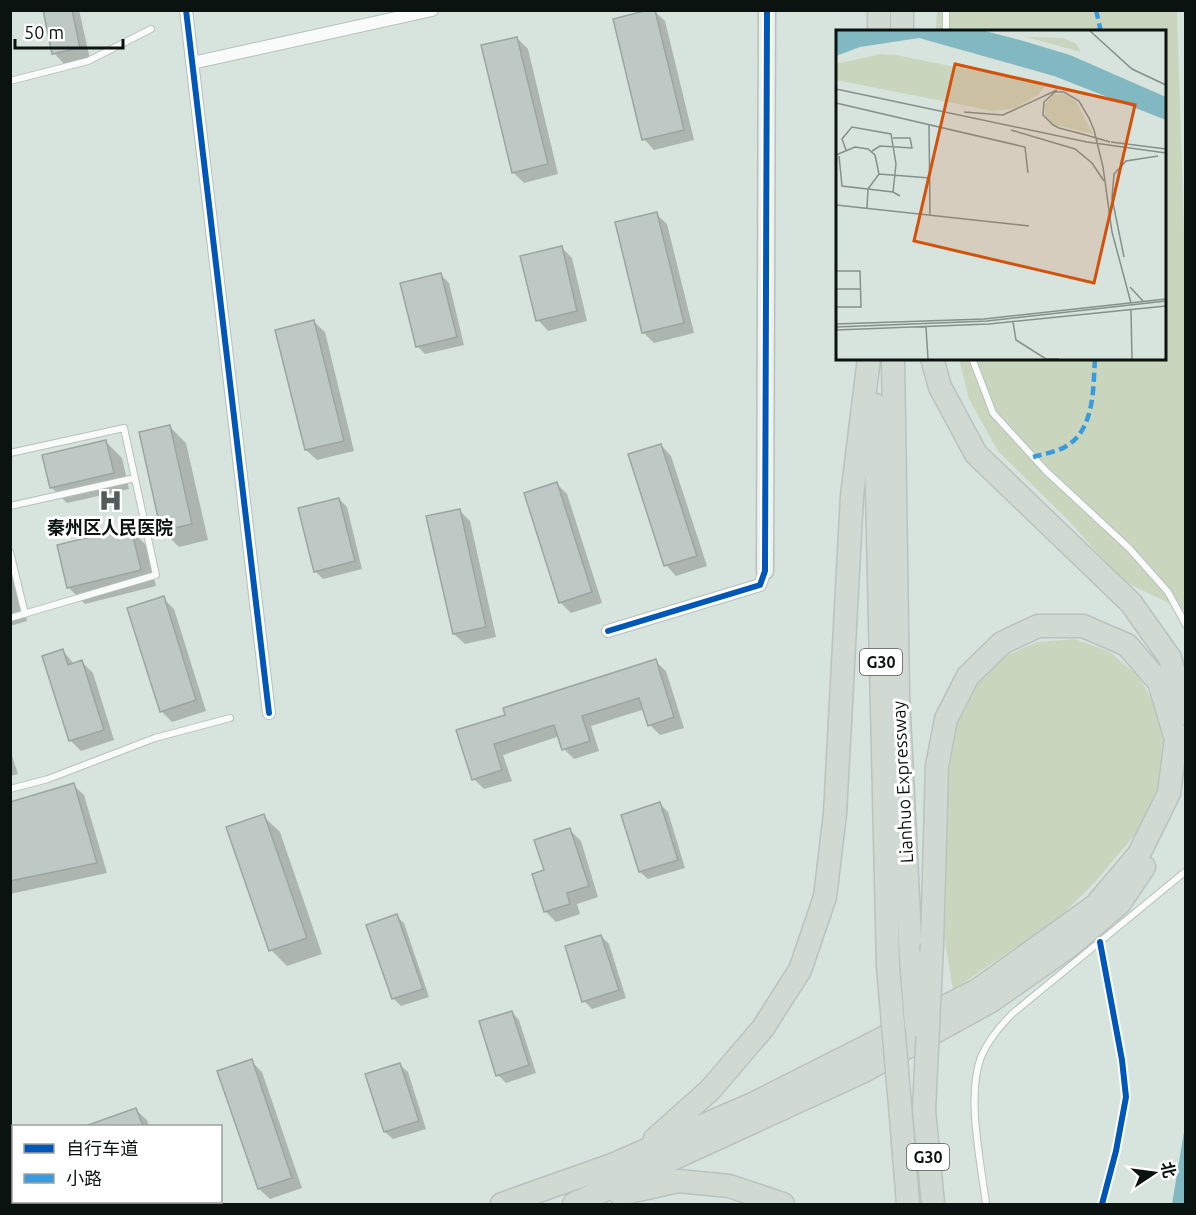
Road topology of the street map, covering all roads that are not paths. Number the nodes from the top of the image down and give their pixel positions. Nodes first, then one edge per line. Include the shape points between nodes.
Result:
1 (186, 10) edge
2 (767, 10) edge
3 (879, 10) edge
4 (902, 10) edge
5 (946, 10) edge
6 (431, 11) edge
7 (151, 29) dead end
8 (879, 30) edge
9 (902, 30) edge
10 (946, 30) edge
11 (192, 63) junction
12 (10, 81) edge
13 (871, 360) edge
14 (871, 360) edge
15 (893, 360) edge
16 (933, 360) edge
17 (973, 360) edge
18 (10, 453) edge
19 (135, 478) junction
20 (10, 506) edge
21 (10, 552) edge
22 (765, 571) joint
23 (25, 614) junction
24 (10, 618) edge
25 (1185, 625) edge
26 (608, 631) dead end
27 (269, 713) dead end
28 (230, 718) dead end
29 (1185, 721) edge
30 (1185, 754) edge
31 (10, 789) edge
32 (1185, 871) edge
33 (924, 1110) junction
34 (612, 1165) junction
35 (502, 1204) edge
36 (576, 1204) edge
37 (783, 1204) edge
38 (908, 1204) edge
39 (933, 1204) edge
40 (986, 1204) edge

1 - 11 street
2 - 22 street
3 - 8 highway
4 - 9 highway
5 - 10 lane
6 - 11 street
7 - 12 lane via 88,61
11 - 27 street
13 - 38 highway, Lianhuo Expressway / G30, bridge via 888,966
14 - 34 highway via 852,496 835,814 825,897 800,970 763,1028 710,1090 658,1137
15 - 33 highway, Lianhuo Expressway / G30, bridge via 898,694 911,958
16 - 29 highway via 940,387 976,454 1131,603 1170,658
17 - 25 lane via 993,413 1046,471 1129,548 1168,592
18 - 19 lane via 124,428
19 - 20 lane
19 - 23 lane via 156,575
21 - 23 lane
22 - 26 street via 760,585
23 - 24 lane
28 - 31 lane via 156,738 48,779
30 - 36 highway via 1184,788 1158,845 1119,904 1068,947 991,1001 862,1072
32 - 40 lane via 994,1033 981,1058 975,1085
33 - 34 highway, bridge via 932,944 937,766 946,719 968,676 1002,643 1038,626 1083,626 1127,645 1159,682 1176,739 1169,793 1139,854 1095,906 978,990 755,1103
33 - 39 highway, Lianhuo Expressway / G30
34 - 35 highway
36 - 37 highway via 678,1181 729,1185

